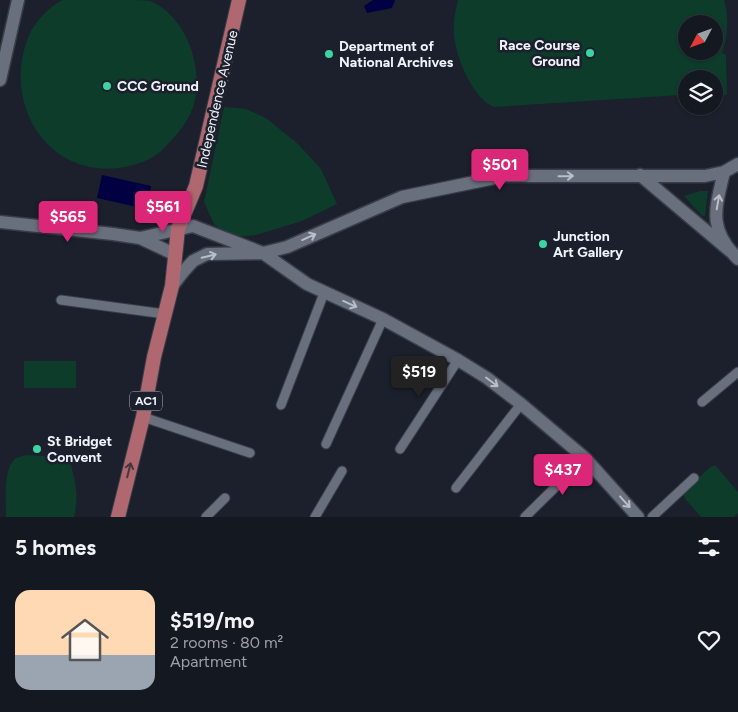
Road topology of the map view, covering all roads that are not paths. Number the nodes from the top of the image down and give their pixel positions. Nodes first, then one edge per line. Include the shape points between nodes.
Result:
1 (18, 0) edge
2 (239, 0) edge
3 (0, 80) edge
4 (738, 164) edge
5 (724, 172) junction
6 (640, 175) junction
7 (0, 222) edge
8 (178, 229) junction
9 (140, 238) junction
10 (263, 253) junction
11 (174, 254) junction
12 (734, 255) edge
13 (172, 286) junction
14 (324, 293) junction
15 (61, 300) dead end
16 (165, 314) junction
17 (383, 318) junction
18 (458, 360) junction
19 (738, 372) edge
20 (702, 402) dead end
21 (521, 404) junction
22 (281, 405) dead end
23 (143, 417) junction
24 (326, 444) dead end
25 (400, 449) dead end
26 (250, 453) dead end
27 (585, 458) junction
28 (342, 471) dead end
29 (694, 478) dead end
30 (456, 488) dead end
31 (224, 498) dead end
32 (118, 517) edge
33 (206, 517) edge
34 (315, 517) edge
35 (525, 517) edge
36 (638, 517) edge
37 (652, 517) edge

1 - 3 main road
2 - 8 main road, Independence Avenue / AC1 via 196,186
4 - 5 main road
5 - 6 main road via 705,176
12 -> 5 main road via 720,236 716,223 716,206
10 -> 6 main road via 287,247 402,197 471,182 504,176
6 - 12 main road
7 - 9 main road
8 - 9 main road
8 - 10 main road via 192,226
8 - 11 main road, Independence Avenue / AC1
9 - 11 main road
13 -> 10 main road via 182,272 208,254
10 - 14 main road
11 - 13 main road, Independence Avenue / AC1
13 - 16 main road, Independence Avenue / AC1
14 -> 17 main road
14 - 22 street
15 - 16 street
16 - 23 main road, Independence Avenue / AC1
17 - 18 main road
17 - 24 street
18 -> 21 main road
18 - 25 street
19 - 20 street
21 - 27 main road
21 - 30 street
23 - 26 street
32 -> 23 main road, Independence Avenue / AC1
27 - 35 street
27 -> 36 main road
28 - 34 street
29 - 37 street
31 - 33 street

